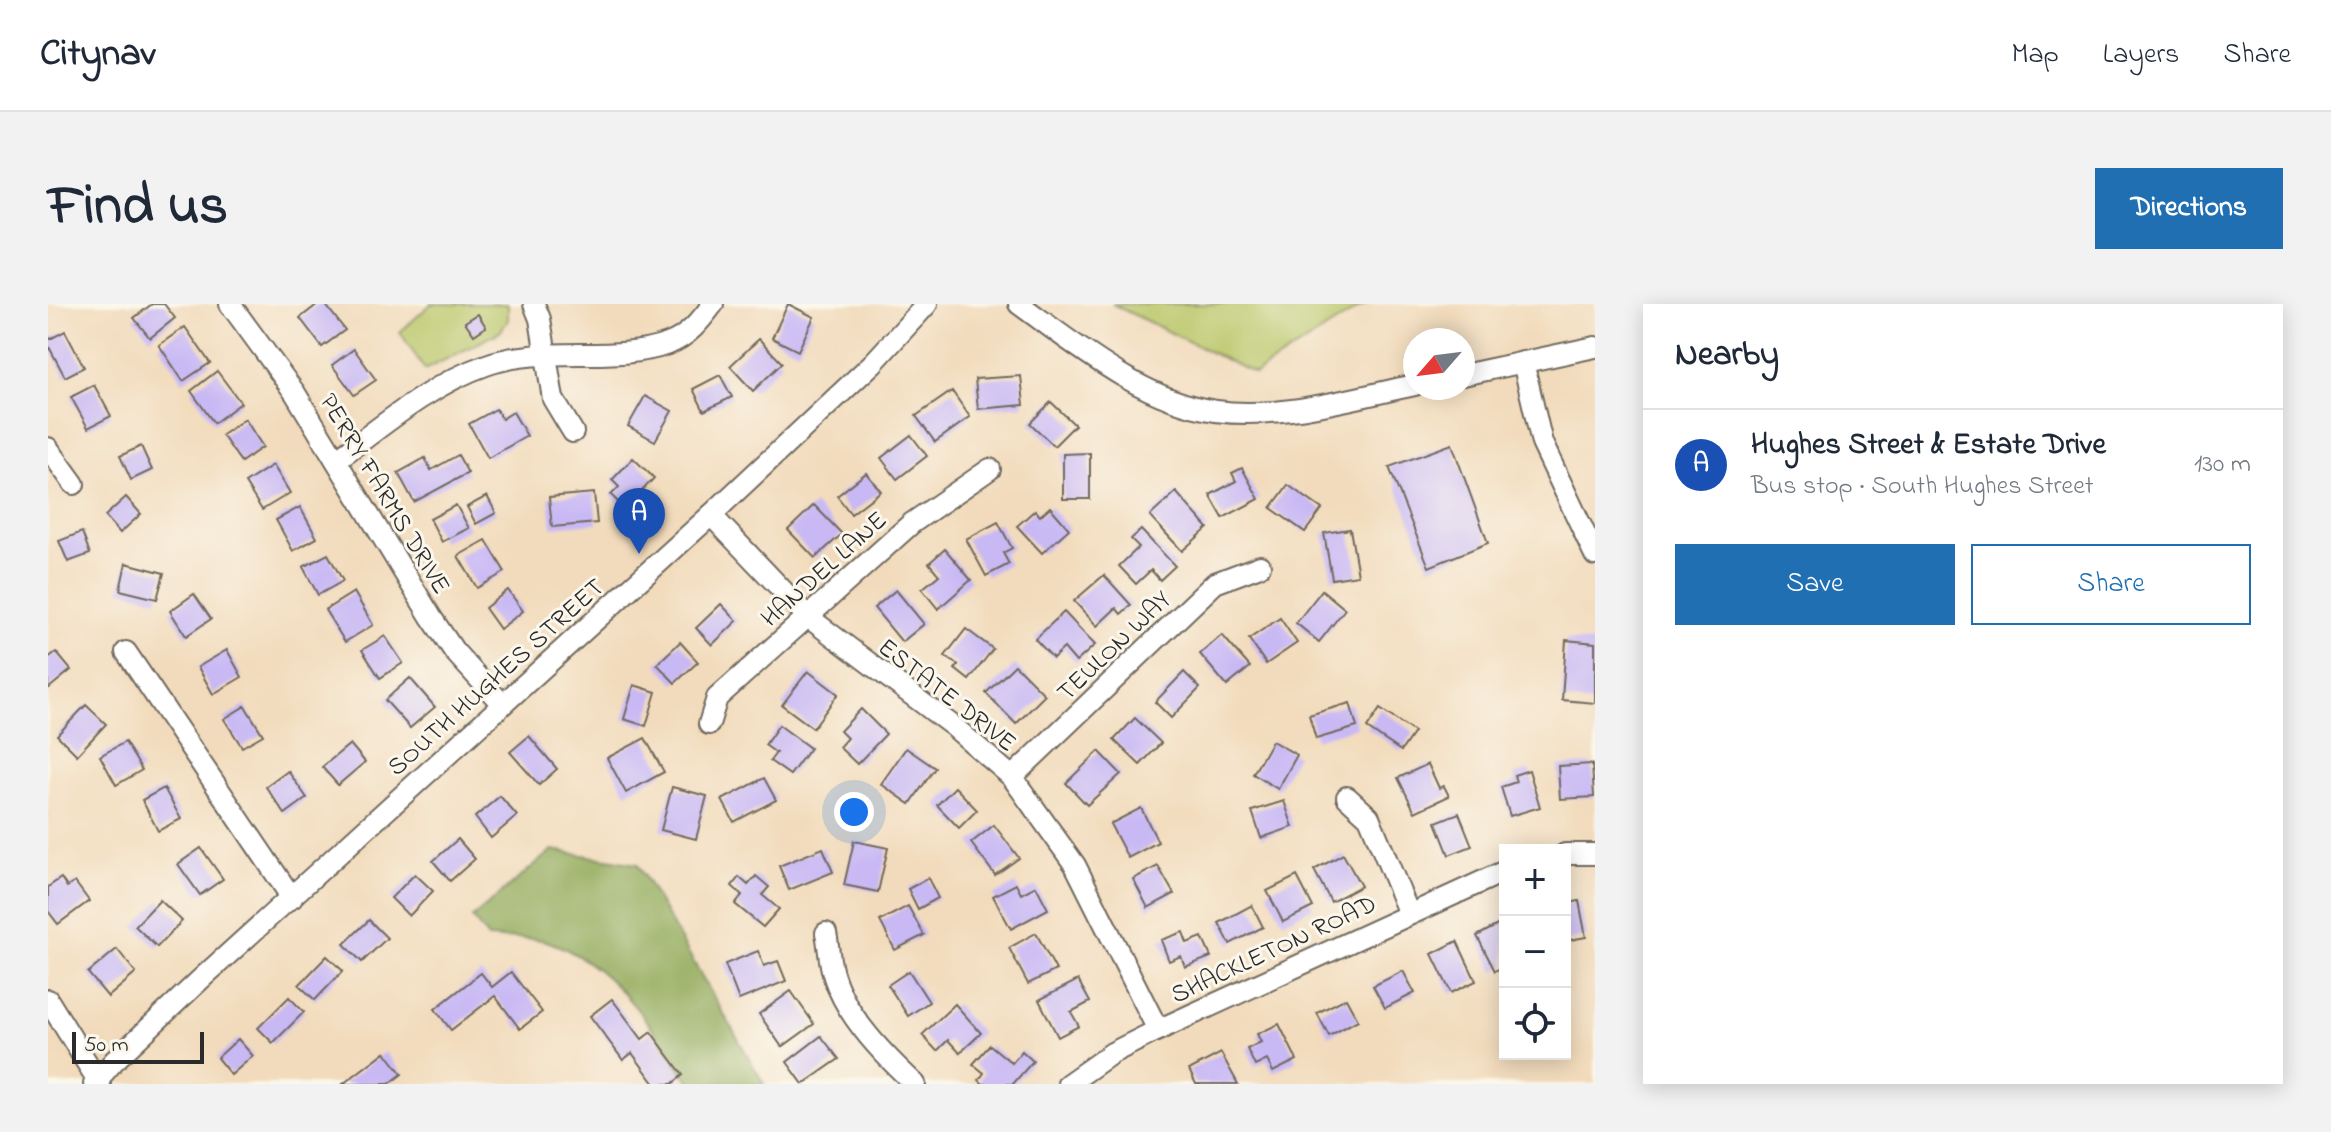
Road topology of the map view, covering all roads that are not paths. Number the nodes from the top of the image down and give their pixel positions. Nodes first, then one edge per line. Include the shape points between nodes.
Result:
1 (230, 304) edge
2 (534, 304) edge
3 (713, 304) edge
4 (927, 304) edge
5 (1019, 304) edge
6 (1595, 347) edge
7 (544, 352) junction
8 (1523, 362) junction
9 (1475, 372) edge
10 (1403, 387) edge
11 (573, 432) dead end
12 (48, 448) edge
13 (336, 460) junction
14 (990, 469) dead end
15 (74, 484) dead end
16 (711, 515) junction
17 (1595, 555) edge
18 (1260, 566) dead end
19 (808, 617) junction
20 (126, 652) dead end
21 (502, 704) junction
22 (709, 724) dead end
23 (1012, 777) junction
24 (1347, 797) dead end
25 (1571, 854) edge
26 (1595, 854) edge
27 (1499, 874) edge
28 (292, 898) junction
29 (1409, 914) junction
30 (826, 933) dead end
31 (48, 1000) edge
32 (1158, 1030) junction
33 (97, 1083) edge
34 (915, 1084) edge
35 (1068, 1084) edge

1 - 13 street, PERRY FARMS DRIVE
2 - 7 street
3 - 7 street via 686,335 668,344 630,351
4 - 16 street, SOUTH HUGHES STREET via 873,363
5 - 10 street via 1151,390 1216,411 1276,411
6 - 8 street
7 - 11 street via 553,399
7 - 13 street via 459,376
8 - 9 street
8 - 17 street via 1542,443
12 - 15 street
13 - 21 street, PERRY FARMS DRIVE via 454,651
14 - 19 street, HANDEL LANE via 912,523
16 - 19 street, ESTATE DRIVE
16 - 21 street, SOUTH HUGHES STREET
18 - 23 street, TEULON WAY via 1215,583
19 - 22 street, HANDEL LANE via 717,698
19 - 23 street, ESTATE DRIVE
20 - 28 street
21 - 28 street, SOUTH HUGHES STREET
23 - 32 street, ESTATE DRIVE via 1075,865
24 - 29 street via 1369,817
25 - 26 street
27 - 29 street, SHACKLETON ROAD
28 - 33 street, SOUTH HUGHES STREET via 136,1040
29 - 32 street, SHACKLETON ROAD
30 - 34 street via 833,975 846,1001
31 - 33 street
32 - 35 street, SHACKLETON ROAD

